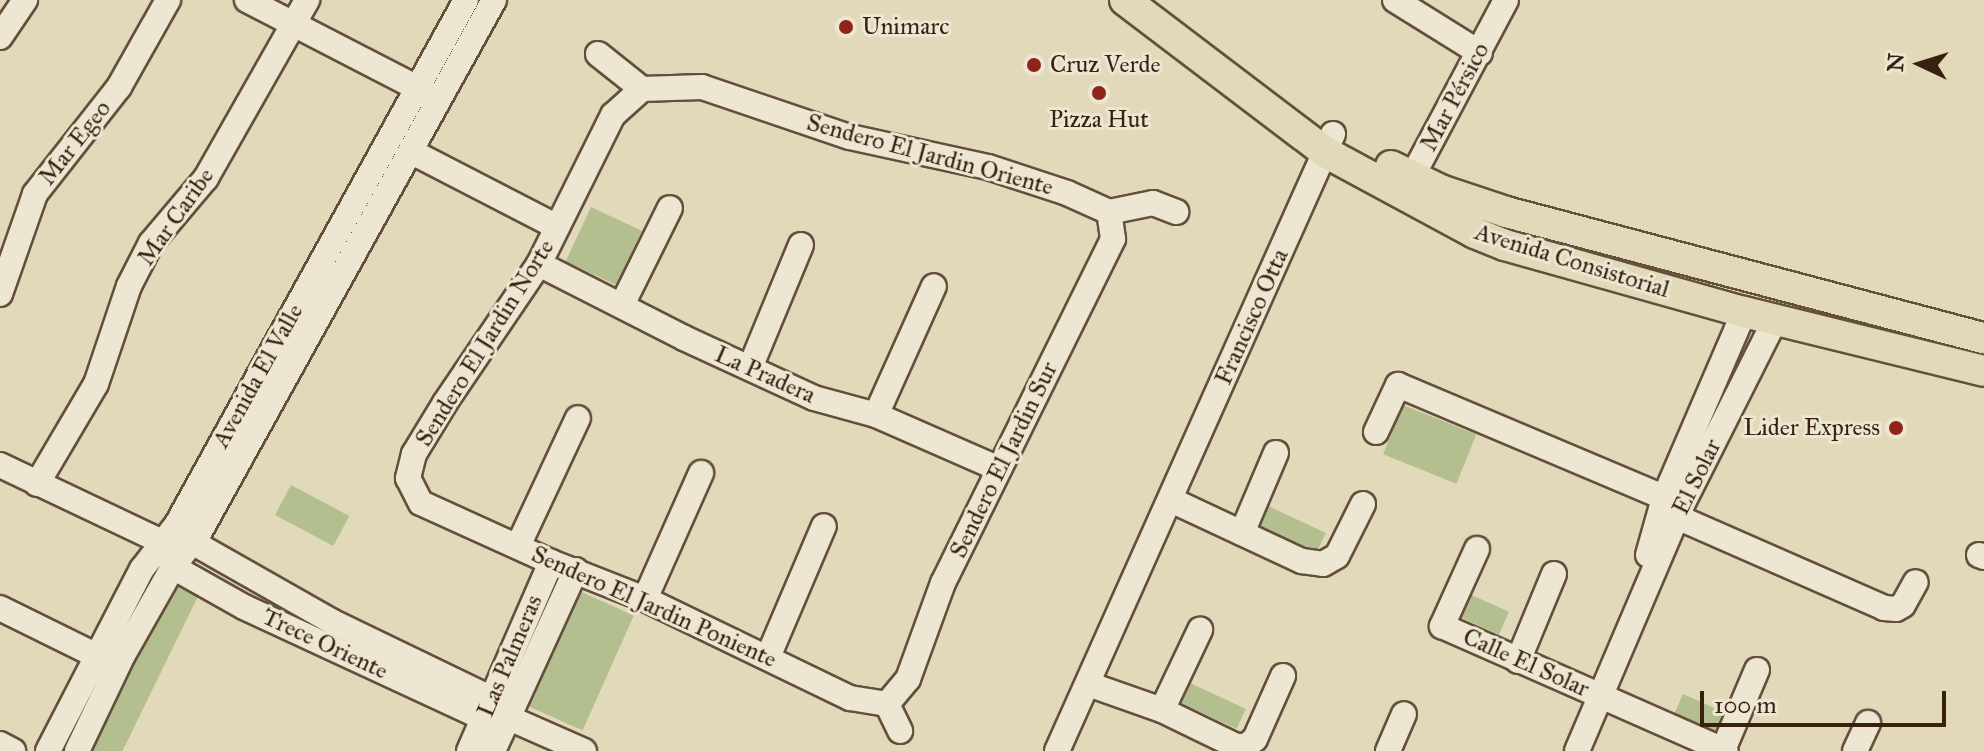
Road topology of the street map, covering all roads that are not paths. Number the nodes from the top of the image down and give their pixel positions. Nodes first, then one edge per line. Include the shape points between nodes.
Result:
1 (25, 0) edge
2 (168, 0) edge
3 (247, 0) edge
4 (307, 0) edge
5 (466, 0) edge
6 (1125, 0) edge
7 (1153, 0) edge
8 (1395, 0) edge
9 (1506, 0) edge
10 (489, 2) edge
11 (292, 22) junction
12 (0, 37) edge
13 (1480, 53) junction
14 (598, 54) dead end
15 (418, 87) junction
16 (642, 89) junction
17 (439, 100) junction
18 (1329, 143) junction
19 (412, 152) junction
20 (1408, 185) junction
21 (670, 208) dead end
22 (1109, 212) junction
23 (1176, 212) dead end
24 (557, 227) junction
25 (801, 245) dead end
26 (539, 264) junction
27 (1703, 265) junction
28 (934, 286) dead end
29 (0, 294) edge
30 (1686, 296) junction
31 (622, 305) junction
32 (1744, 312) junction
33 (1775, 320) junction
34 (1984, 338) edge
35 (750, 368) junction
36 (1984, 371) edge
37 (876, 415) junction
38 (578, 418) dead end
39 (1376, 432) dead end
40 (1276, 453) dead end
41 (0, 465) edge
42 (999, 469) junction
43 (701, 473) dead end
44 (408, 478) joint
45 (37, 484) junction
46 (1171, 500) junction
47 (1363, 504) dead end
48 (1674, 507) junction
49 (824, 526) dead end
50 (1242, 533) junction
51 (162, 542) junction
52 (192, 542) junction
53 (518, 546) junction
54 (1477, 549) dead end
55 (551, 562) junction
56 (173, 567) junction
57 (576, 570) junction
58 (1554, 574) dead end
59 (1916, 582) dead end
60 (645, 599) junction
61 (0, 608) edge
62 (1200, 630) dead end
63 (95, 655) junction
64 (768, 657) junction
65 (1518, 661) junction
66 (1757, 670) dead end
67 (1283, 676) dead end
68 (1088, 684) junction
69 (1601, 696) junction
70 (887, 704) junction
71 (1162, 710) junction
72 (493, 711) junction
73 (1404, 714) dead end
74 (1868, 723) dead end
75 (900, 731) dead end
76 (0, 744) edge
77 (1724, 750) edge
78 (13, 751) edge
79 (48, 751) edge
80 (77, 751) edge
81 (469, 751) edge
82 (493, 751) edge
83 (584, 751) edge
84 (1057, 751) edge
85 (1388, 751) edge
86 (1577, 751) edge
87 (1855, 751) edge

1 - 12 street
2 - 29 street, Mar Egeo via 119,87 35,194
3 - 11 street
4 - 11 street, Mar Caribe
5 - 15 street, Avenida El Valle
6 - 18 main road, Avenida Consistorial
7 - 18 main road, Avenida Consistorial
8 - 13 street
9 - 13 street, Mar Pérsico
10 - 17 street, Avenida El Valle
11 - 15 street
11 - 45 street, Mar Caribe via 206,178 151,243 129,286 96,384
13 - 20 street, Mar Pérsico
14 - 16 street
15 - 17 street
15 - 51 street, Avenida El Valle via 177,524
16 - 22 street, Sendero El Jardin Oriente via 702,87 850,137 988,167
16 - 24 street, Sendero El Jardin Norte via 613,115
17 - 19 street, Avenida El Valle
18 - 20 main road, Avenida Consistorial
18 - 46 street, Francisco Otta
19 - 24 street
19 - 52 street, Avenida El Valle
20 - 27 main road, Avenida Consistorial
20 - 30 main road, Avenida Consistorial via 1505,245
21 - 31 street
22 - 23 street via 1153,203
22 - 42 street, Sendero El Jardin Sur via 1113,239
24 - 26 street, Sendero El Jardin Norte
25 - 35 street
26 - 31 street, La Pradera
26 - 44 street, Sendero El Jardin Norte via 445,403 414,454
27 - 30 main road via 1682,276
27 - 34 main road, Avenida Consistorial
28 - 37 street
30 - 32 main road, Avenida Consistorial
31 - 35 street, La Pradera
32 - 33 main road, Avenida Consistorial
32 - 48 street, El Solar
33 - 36 main road, Avenida Consistorial
33 - 48 street, El Solar
35 - 37 street, La Pradera via 814,398
37 - 42 street, La Pradera
38 - 53 street
39 - 48 street via 1398,385
40 - 50 street
41 - 45 street, Trece Oriente
42 - 70 street, Sendero El Jardin Sur via 943,583 908,679
43 - 60 street
44 - 53 street, Sendero El Jardin Poniente via 421,503
45 - 51 street, Trece Oriente
46 - 50 street
46 - 68 street, Francisco Otta
47 - 50 street via 1337,556 1323,564 1302,561
48 - 59 street via 1884,608 1903,605
48 - 69 street, El Solar
49 - 64 street
51 - 52 street, Trece Oriente
51 - 56 street
51 - 63 street, Avenida El Valle
52 - 56 street, Avenida El Valle
52 - 72 street, Trece Oriente
53 - 55 street, Sendero El Jardin Poniente
54 - 65 street, Calle El Solar via 1442,626
55 - 57 street, Sendero El Jardin Poniente
55 - 72 street, Las Palmeras
56 - 72 street, Trece Oriente via 244,607
56 - 80 street, Avenida El Valle
57 - 60 street, Sendero El Jardin Poniente
57 - 72 street, Las Palmeras
58 - 65 street
60 - 64 street, Sendero El Jardin Poniente
61 - 63 street
62 - 71 street
63 - 79 street, Avenida El Valle
64 - 70 street, Sendero El Jardin Poniente via 850,698
65 - 69 street, Calle El Solar
66 - 77 street
67 - 71 street via 1255,739 1246,746
68 - 71 street
68 - 84 street, Francisco Otta
69 - 77 street, Calle El Solar
69 - 86 street, El Solar
70 - 75 street
72 - 81 street, Las Palmeras
72 - 82 street, Las Palmeras
72 - 83 street, Trece Oriente
73 - 85 street
74 - 87 street
76 - 78 street

